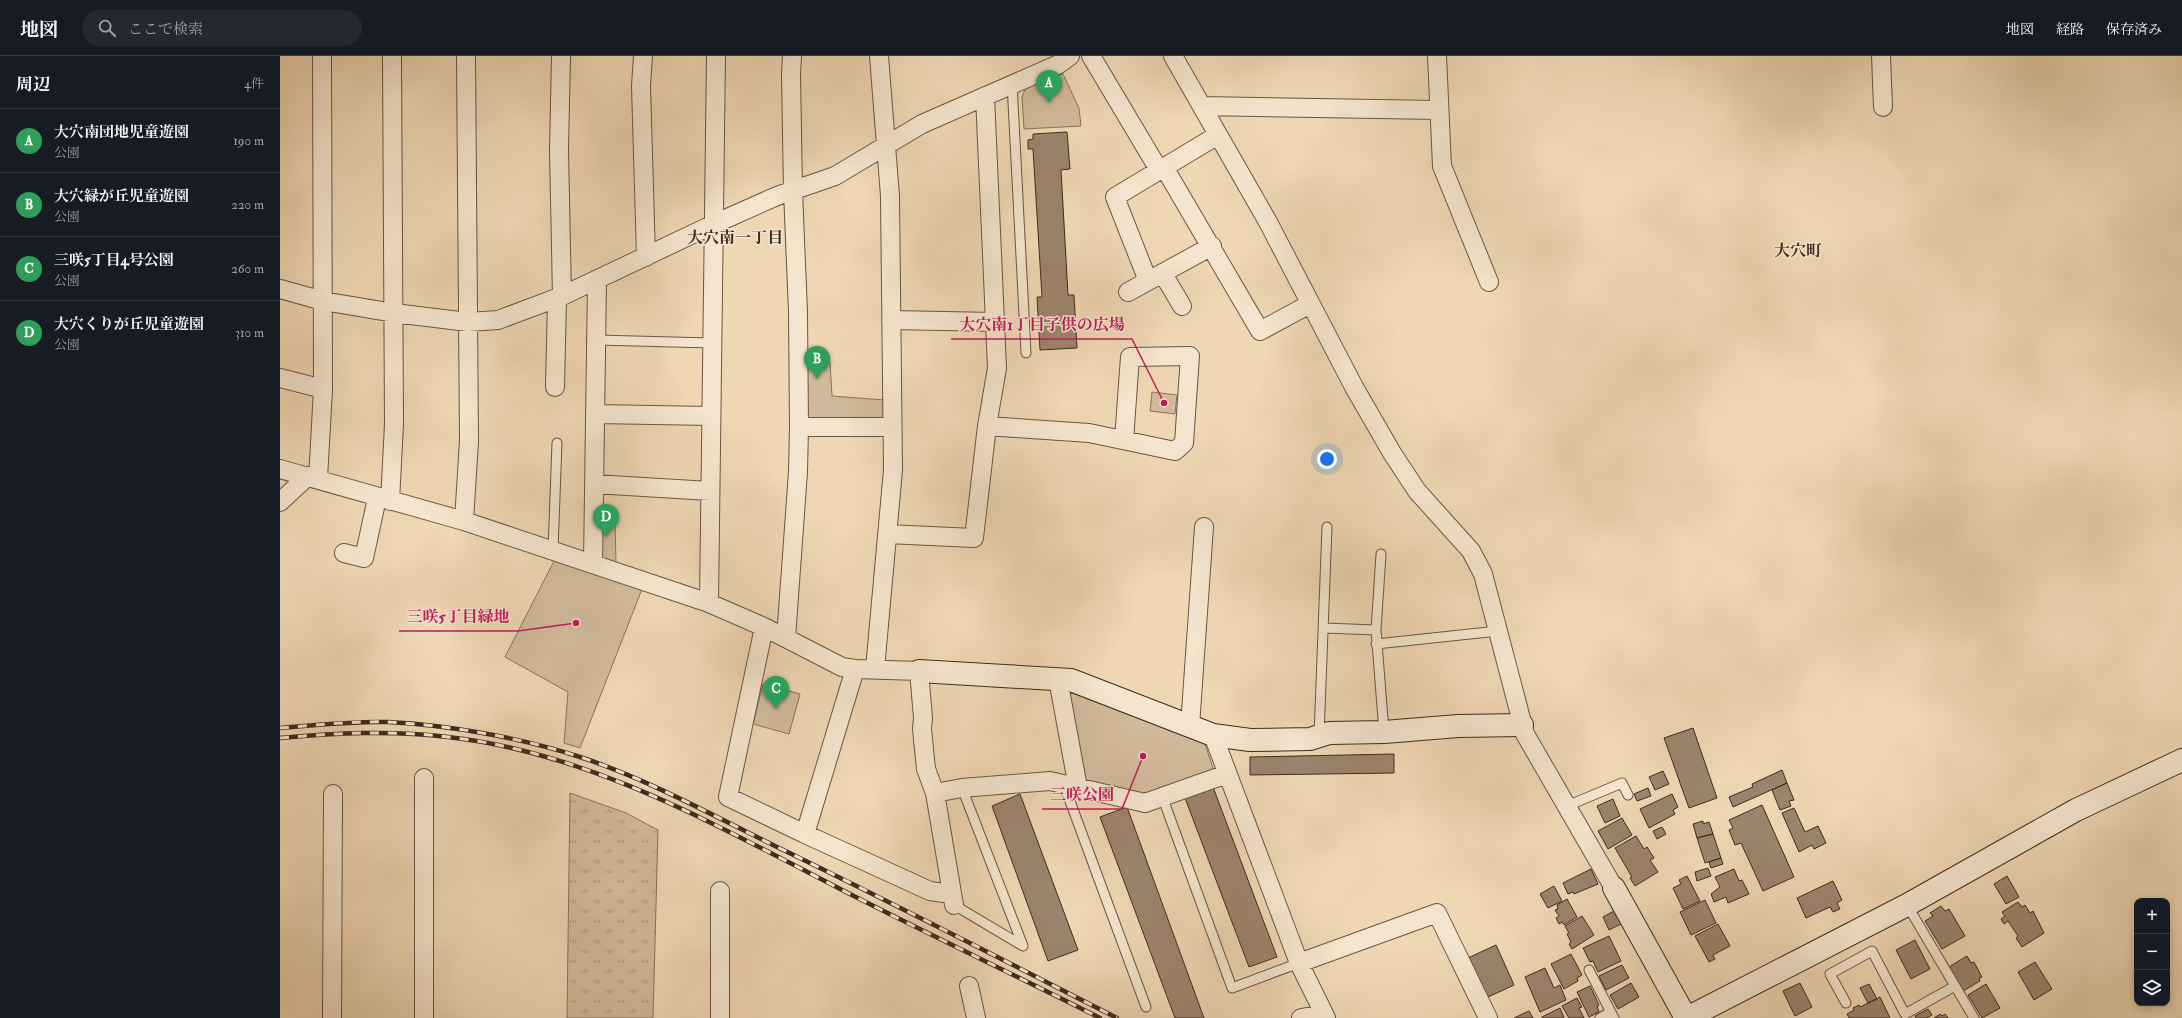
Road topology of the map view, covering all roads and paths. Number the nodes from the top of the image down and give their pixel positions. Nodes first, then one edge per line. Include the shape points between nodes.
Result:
1 (322, 56) edge
2 (392, 56) edge
3 (466, 56) edge
4 (561, 56) edge
5 (643, 56) edge
6 (716, 56) edge
7 (792, 56) edge
8 (879, 56) edge
9 (1070, 56) edge
10 (1091, 56) edge
11 (1173, 56) edge
12 (1437, 56) edge
13 (1881, 56) edge
14 (1012, 83) junction
15 (985, 96) junction
16 (1202, 106) junction
17 (1883, 107) dead end
18 (1440, 110) junction
19 (1218, 135) junction
20 (887, 145) junction
21 (1161, 168) junction
22 (793, 191) junction
23 (714, 224) junction
24 (1212, 246) junction
25 (646, 257) junction
26 (1155, 278) junction
27 (597, 280) junction
28 (1489, 282) dead end
29 (280, 289) edge
30 (1128, 292) dead end
31 (559, 297) junction
32 (323, 301) junction
33 (1310, 304) junction
34 (1182, 306) dead end
35 (394, 313) junction
36 (891, 320) junction
37 (468, 322) junction
38 (995, 322) junction
39 (596, 340) junction
40 (712, 343) junction
41 (1026, 353) dead end
42 (280, 378) edge
43 (555, 387) dead end
44 (323, 389) junction
45 (595, 414) junction
46 (711, 416) junction
47 (987, 426) junction
48 (799, 427) junction
49 (892, 427) junction
50 (1124, 440) junction
51 (557, 443) dead end
52 (280, 469) edge
53 (313, 478) junction
54 (594, 484) junction
55 (710, 491) junction
56 (384, 499) junction
57 (280, 502) edge
58 (464, 521) junction
59 (1204, 527) dead end
60 (1327, 527) dead end
61 (887, 534) junction
62 (553, 550) junction
63 (344, 553) dead end
64 (1381, 554) dead end
65 (592, 564) junction
66 (709, 603) junction
67 (764, 627) junction
68 (1324, 628) junction
69 (1376, 630) junction
70 (1498, 631) junction
71 (786, 638) junction
72 (1376, 644) junction
73 (855, 669) junction
74 (875, 669) junction
75 (919, 671) junction
76 (1058, 679) junction
77 (1522, 725) junction
78 (1190, 726) junction
79 (1384, 732) junction
80 (1213, 735) junction
81 (1319, 736) junction
82 (2182, 760) edge
83 (1227, 774) junction
84 (424, 778) dead end
85 (1071, 787) junction
86 (962, 788) junction
87 (935, 793) junction
88 (333, 794) dead end
89 (1628, 795) dead end
90 (1162, 796) junction
91 (1567, 806) junction
92 (805, 834) junction
93 (1614, 888) joint
94 (720, 890) dead end
95 (952, 898) junction
96 (1907, 905) junction
97 (1299, 963) junction
98 (1589, 970) dead end
99 (969, 986) dead end
100 (1955, 986) junction
101 (1846, 1003) dead end
102 (1146, 1007) dead end
103 (1612, 1015) edge
104 (1325, 1016) edge
105 (332, 1018) edge
106 (424, 1018) edge
107 (720, 1018) edge
108 (976, 1018) edge
109 (1301, 1018) edge
110 (1488, 1018) edge
111 (1600, 1018) edge
112 (1686, 1018) edge
113 (1974, 1018) edge

1 - 32 street
2 - 35 street
3 - 37 street
4 - 31 street
5 - 25 street via 641,86
6 - 23 street
7 - 22 street
8 - 20 street
9 - 14 street via 1059,64
10 - 21 street
11 - 16 street
12 - 18 street
13 - 17 street
14 - 15 street
14 - 41 lane
15 - 20 street via 922,124
15 - 38 street
16 - 18 street
16 - 19 street
18 - 28 street via 1442,166
19 - 21 street
19 - 33 street via 1268,222
20 - 22 street via 835,176
20 - 36 street
21 - 24 street
21 - 26 street via 1115,197
22 - 23 street
22 - 48 street
23 - 25 street
23 - 40 street
24 - 26 street
24 - 33 street via 1260,331
25 - 27 street
26 - 30 street
26 - 34 street
27 - 31 street
27 - 39 street
29 - 32 street
31 - 37 street via 498,320
31 - 43 street
32 - 35 street
32 - 44 street
33 - 70 street via 1392,453 1417,491 1471,552 1483,574
35 - 37 street
35 - 56 street via 394,424
36 - 38 street
36 - 49 street
37 - 58 street via 469,440
38 - 47 street via 997,368
39 - 40 lane
39 - 45 street
40 - 46 street
42 - 44 street
44 - 53 street
45 - 46 street
45 - 54 street
46 - 55 street
47 - 50 street via 1089,434
47 - 61 street via 974,538
48 - 49 street
48 - 71 street
49 - 61 street via 893,470
50 - 50 street via 1175,451 1184,443 1190,356 1130,357
51 - 62 lane
52 - 53 street
53 - 56 street
53 - 57 street
54 - 55 street
54 - 65 street
55 - 66 street
56 - 58 street
56 - 63 street via 364,558
58 - 62 street
59 - 78 street
60 - 68 lane
61 - 74 street
62 - 65 street
64 - 69 lane
65 - 66 street
66 - 67 street
67 - 71 street
67 - 92 street via 728,797
68 - 69 lane
68 - 81 lane
69 - 72 lane
70 - 72 lane
70 - 77 street
71 - 73 street via 842,667
72 - 79 lane
73 - 74 street
73 - 92 street
74 - 75 street
75 - 76 street
75 - 87 street via 926,769
76 - 78 street via 1072,680
76 - 85 street
77 - 79 street via 1458,726
77 - 91 street
78 - 80 street
79 - 81 street via 1329,733
80 - 81 street via 1250,740 1310,739
80 - 83 street
82 - 96 street via 2076,810
83 - 90 street
83 - 97 street
84 - 106 street
85 - 86 street via 1050,781
85 - 90 street via 1144,803
85 - 102 lane
86 - 87 street
86 - 95 lane via 1023,946
87 - 95 street
88 - 105 street
89 - 91 lane via 1622,783
90 - 97 lane via 1232,988
91 - 93 street
92 - 95 street via 930,891 944,893
93 - 112 street
94 - 107 street
96 - 100 lane
96 - 112 street
97 - 104 street
97 - 110 street via 1437,913
98 - 103 lane
99 - 108 street
100 - 101 lane via 1905,1014 1872,951 1830,974
100 - 113 lane
103 - 111 lane
104 - 109 street

